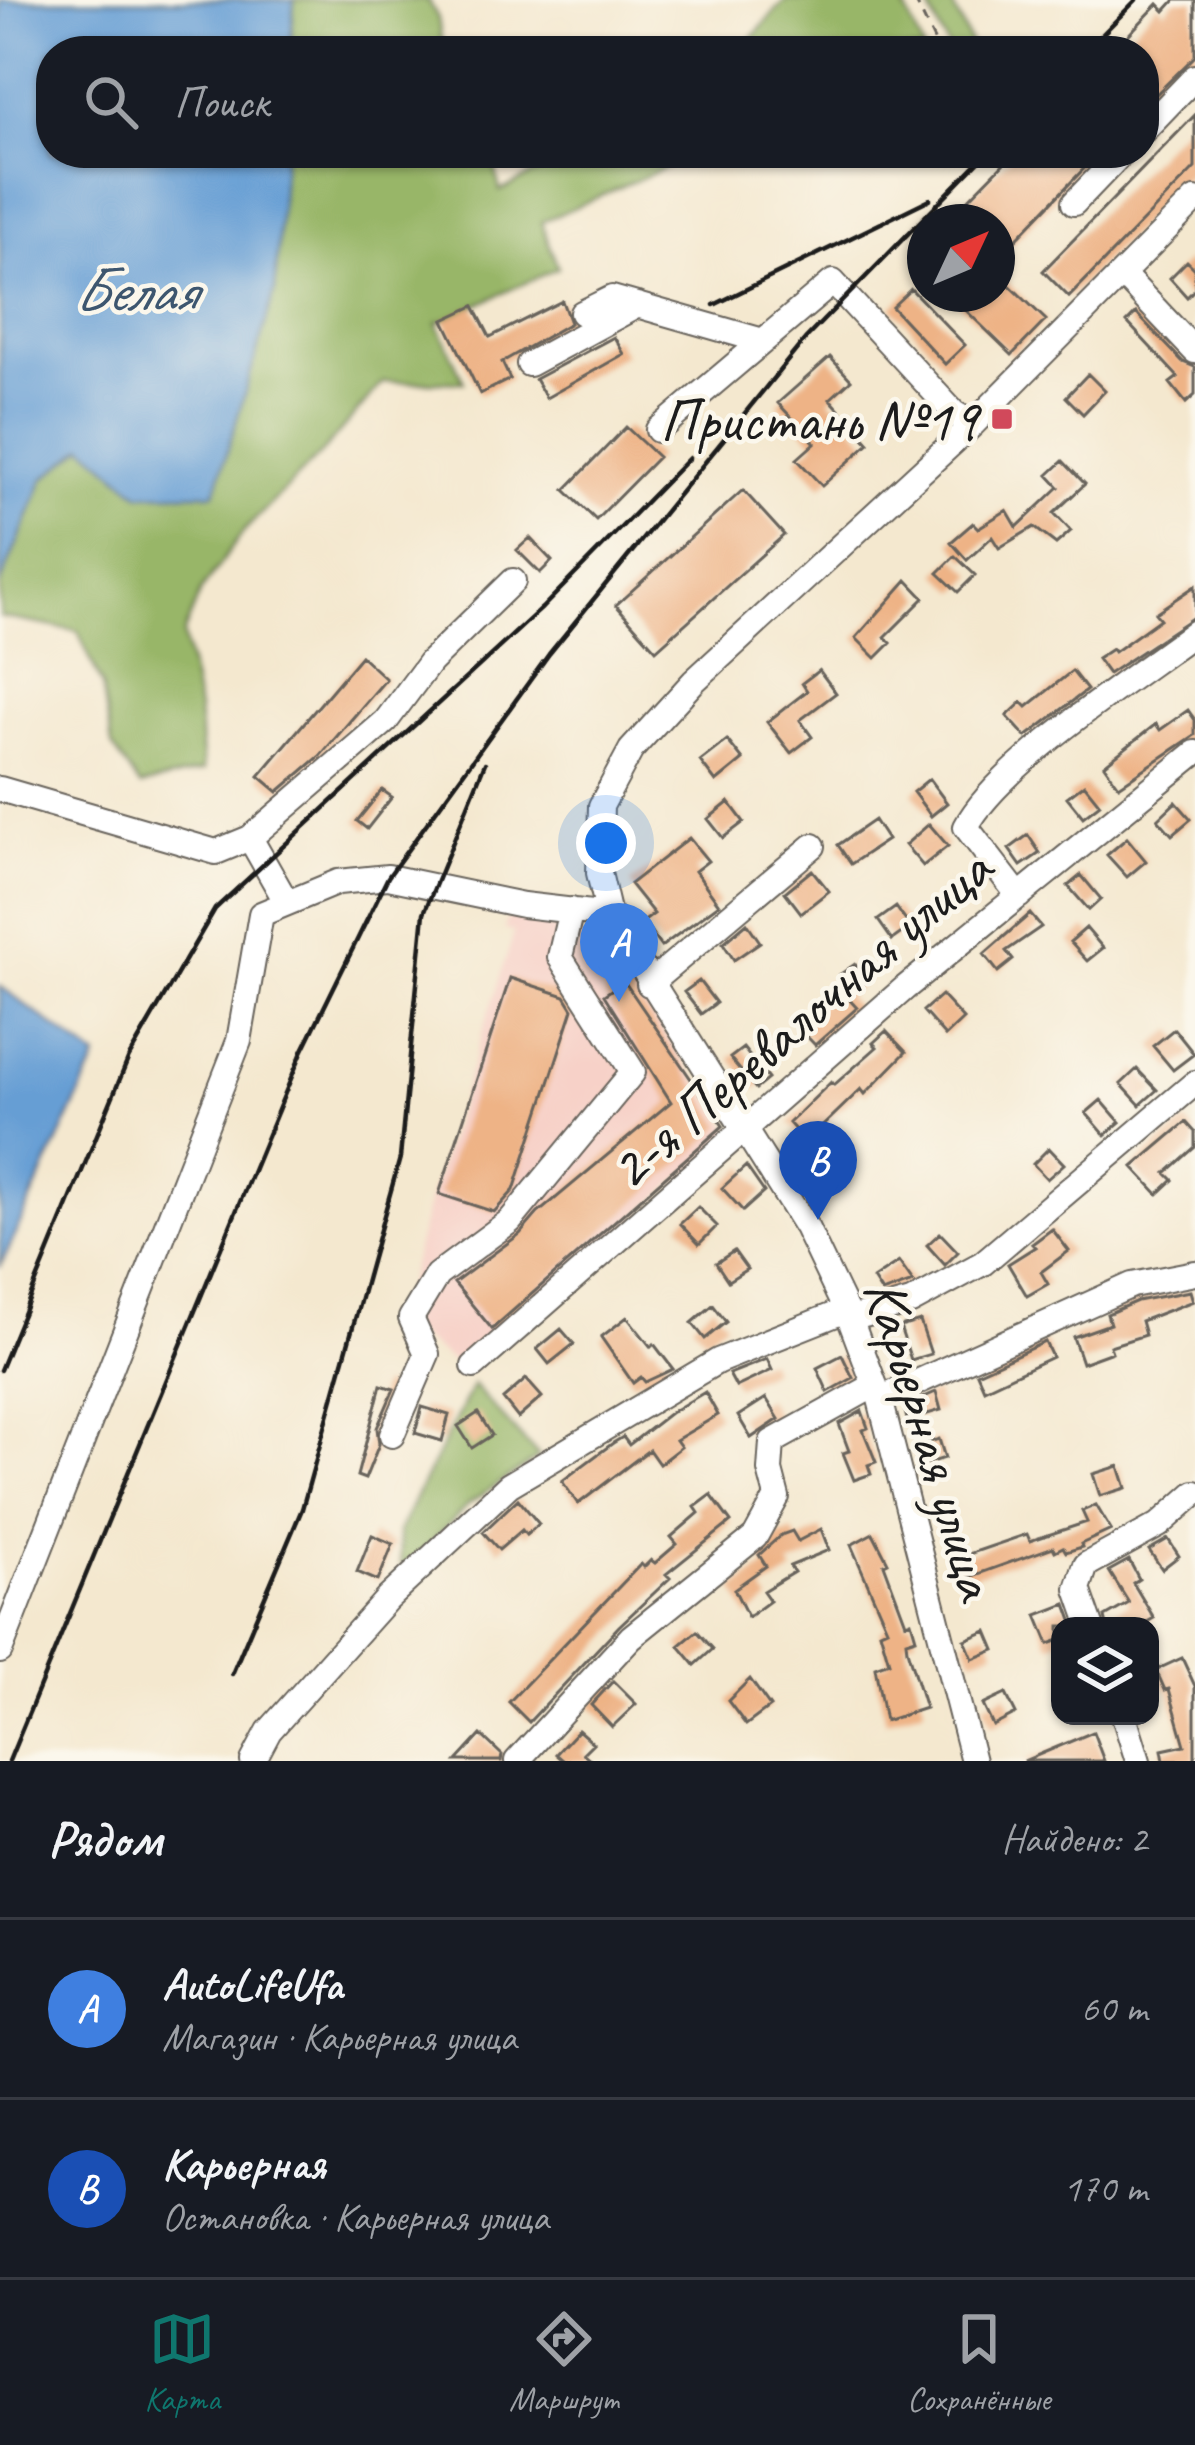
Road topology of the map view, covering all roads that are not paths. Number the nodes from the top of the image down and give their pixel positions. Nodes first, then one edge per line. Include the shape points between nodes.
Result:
1 (1195, 77) edge
2 (1159, 114) edge
3 (1108, 168) edge
4 (1195, 200) edge
5 (1074, 203) dead end
6 (1123, 275) junction
7 (638, 305) junction
8 (582, 313) dead end
9 (763, 341) junction
10 (1195, 350) edge
11 (529, 364) dead end
12 (973, 424) junction
13 (658, 430) dead end
14 (512, 581) dead end
15 (1195, 632) edge
16 (1195, 753) edge
17 (0, 789) edge
18 (250, 838) junction
19 (812, 846) dead end
20 (1019, 896) junction
21 (287, 903) junction
22 (571, 910) junction
23 (609, 914) junction
24 (649, 984) junction
25 (1195, 1083) edge
26 (746, 1129) junction
27 (1195, 1273) edge
28 (848, 1315) junction
29 (474, 1366) dead end
30 (878, 1392) junction
31 (392, 1435) dead end
32 (1195, 1493) edge
33 (1088, 1617) edge
34 (0, 1651) edge
35 (1127, 1725) edge
36 (253, 1761) edge
37 (517, 1761) edge
38 (973, 1761) edge
39 (1138, 1761) edge

1 - 2 street
3 - 5 street
4 - 6 street, Карьерная улица
6 - 10 street
6 - 12 street, Карьерная улица
7 - 8 street via 612,298
7 - 9 street
7 - 11 street
9 - 12 street via 832,282
9 - 13 street
12 - 23 street, Карьерная улица via 631,750 601,806 598,873
14 - 18 street via 430,662 386,721
15 - 20 street via 976,808 966,827
16 - 20 street, 2-я Перевалочная улица
17 - 18 street via 216,852
18 - 21 street
19 - 24 street
20 - 26 street, 2-я Перевалочная улица
21 - 22 street via 338,882 388,878
21 - 34 street via 261,914 239,1041
22 - 23 street
22 - 31 street via 560,957 633,1072 510,1221 436,1275 411,1318 428,1354
23 - 24 street, Карьерная улица
24 - 26 street, Карьерная улица
25 - 28 street via 983,1263 910,1303
26 - 28 street, Карьерная улица
26 - 29 street, 2-я Перевалочная улица
27 - 30 street via 1132,1285
28 - 30 street, Карьерная улица
28 - 36 street via 718,1361 509,1485 387,1599 269,1732
30 - 37 street via 772,1442 777,1497 755,1537 631,1637
30 - 38 street, Карьерная улица
32 - 33 street via 1159,1525 1094,1557 1078,1588
35 - 39 street

